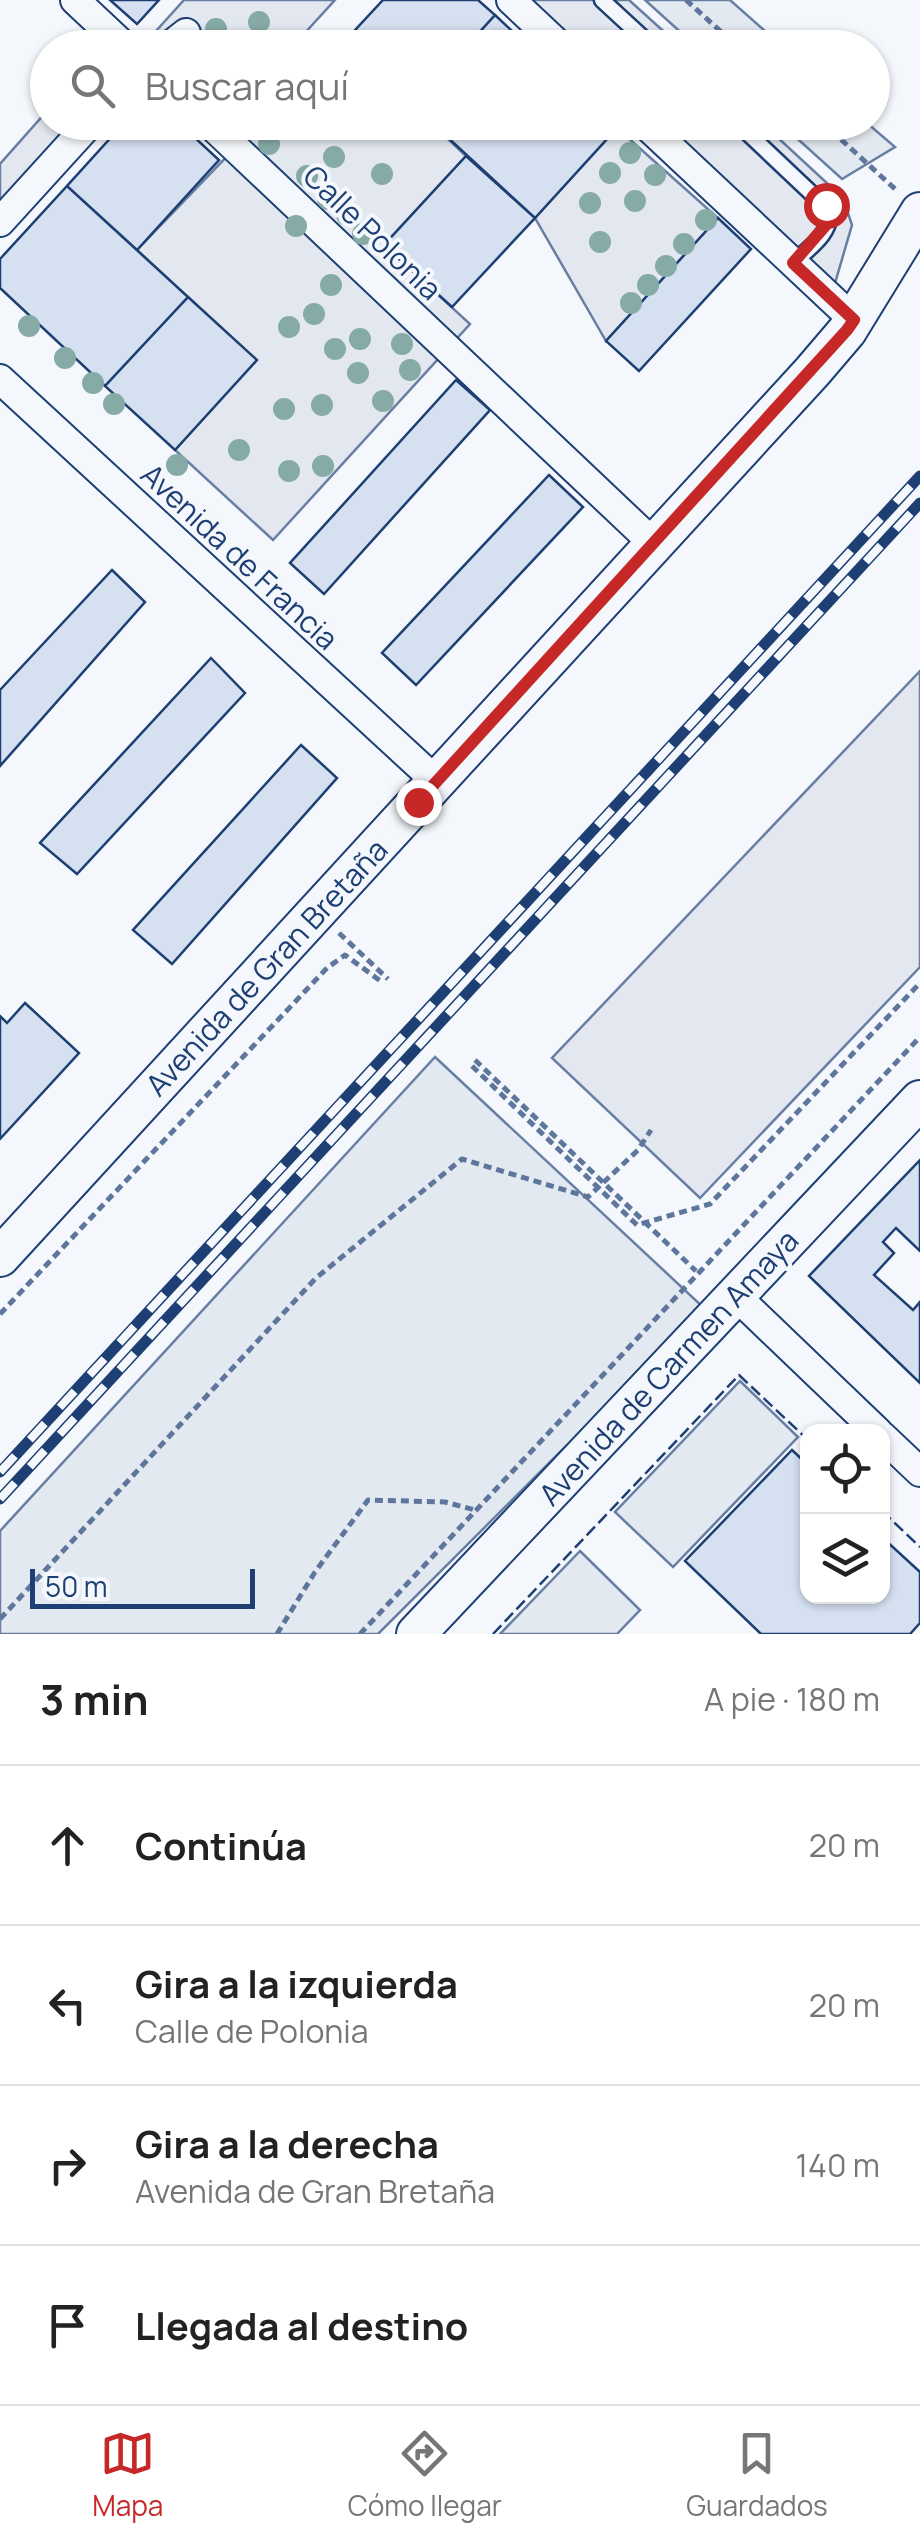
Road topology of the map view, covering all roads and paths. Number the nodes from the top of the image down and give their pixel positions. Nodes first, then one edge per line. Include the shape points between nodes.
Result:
1 (75, 0) edge
2 (512, 0) edge
3 (602, 0) edge
4 (686, 0) edge
5 (107, 30) edge
6 (543, 30) edge
7 (634, 30) edge
8 (719, 30) edge
9 (75, 140) edge
10 (227, 140) edge
11 (661, 140) edge
12 (756, 140) edge
13 (842, 140) edge
14 (913, 205) edge
15 (0, 222) edge
16 (793, 263) junction
17 (854, 320) junction
18 (0, 379) edge
19 (654, 544) junction
20 (436, 781) junction
21 (315, 914) junction
22 (920, 983) edge
23 (920, 1036) edge
24 (473, 1063) dead end
25 (920, 1100) edge
26 (651, 1130) dead end
27 (601, 1185) junction
28 (645, 1223) junction
29 (0, 1256) edge
30 (696, 1271) junction
31 (734, 1295) junction
32 (0, 1314) edge
33 (869, 1424) edge
34 (890, 1444) edge
35 (920, 1472) edge
36 (475, 1510) junction
37 (0, 1619) edge
38 (277, 1634) edge
39 (360, 1634) edge
40 (416, 1634) edge

1 - 5 street
2 - 6 street
3 - 7 lane
4 - 8 path
9 - 15 street
10 - 19 street, Calle Polonia
11 - 16 street
12 - 16 lane via 830,214 827,229
13 - 14 path
14 - 17 street, Avenida de Gran Bretaña
16 - 17 street
17 - 19 street, Avenida de Gran Bretaña
18 - 20 street, Avenida de Francia
19 - 20 street, Avenida de Gran Bretaña
20 - 21 street, Avenida de Gran Bretaña
21 - 29 street, Avenida de Gran Bretaña
21 - 32 path via 385,980 345,955 327,968
22 - 28 path via 710,1204
23 - 30 path
24 - 27 path
25 - 31 street, Avenida de Carmen Amaya
26 - 27 path
27 - 28 path
27 - 37 path via 588,1197 462,1160 316,1278
28 - 30 path
30 - 36 path
31 - 33 street
31 - 40 street, Avenida de Carmen Amaya
34 - 35 street
36 - 38 path via 444,1502 368,1500
36 - 39 path

